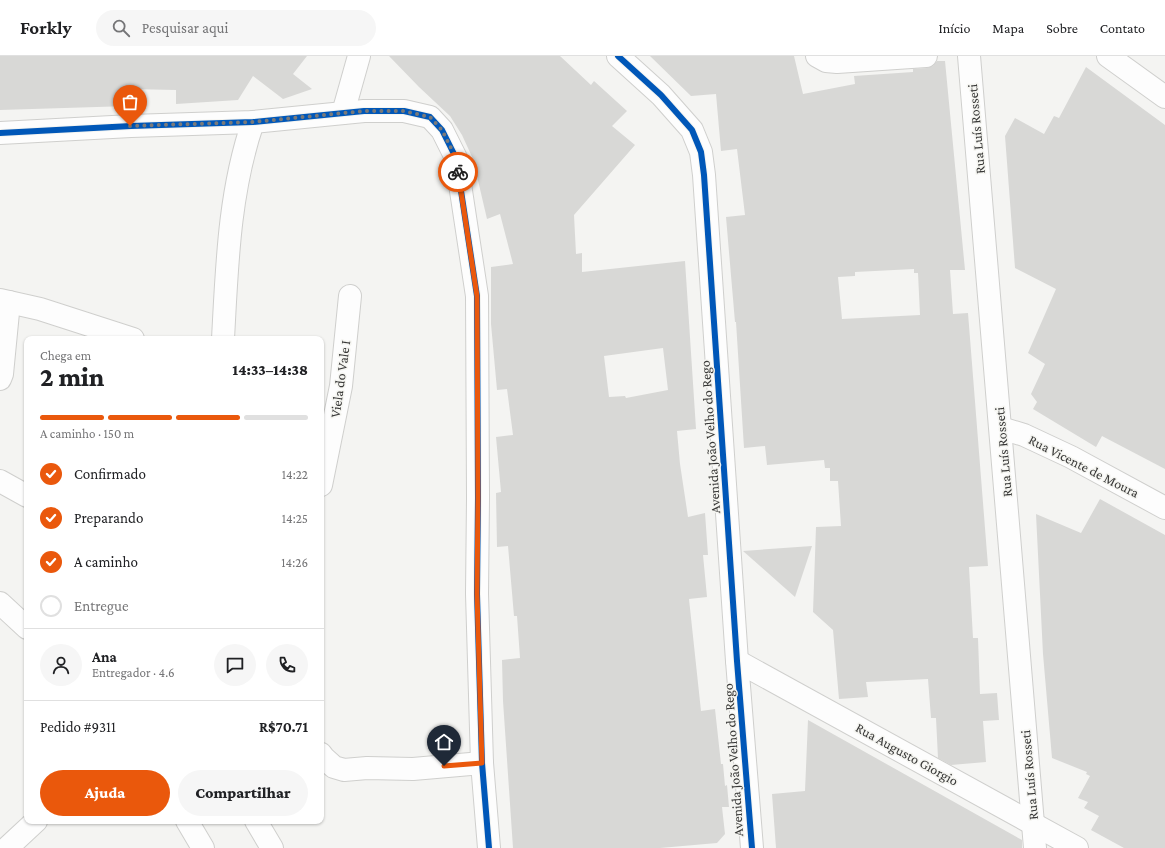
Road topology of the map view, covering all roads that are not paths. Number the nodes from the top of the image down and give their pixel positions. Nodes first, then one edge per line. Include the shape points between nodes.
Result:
1 (359, 56) edge
2 (618, 56) edge
3 (817, 56) edge
4 (926, 56) edge
5 (969, 56) edge
6 (1108, 56) edge
7 (1165, 97) edge
8 (343, 114) junction
9 (253, 122) junction
10 (0, 133) edge
11 (350, 296) dead end
12 (4, 301) edge
13 (123, 336) edge
14 (223, 336) edge
15 (0, 379) edge
16 (1001, 428) junction
17 (324, 470) edge
18 (0, 481) edge
19 (24, 494) edge
20 (1165, 508) edge
21 (0, 603) edge
22 (24, 625) edge
23 (737, 661) junction
24 (324, 758) edge
25 (482, 763) junction
26 (1033, 823) junction
27 (33, 824) edge
28 (189, 824) edge
29 (258, 824) edge
30 (8, 848) edge
31 (203, 848) edge
32 (272, 848) edge
33 (489, 848) edge
34 (752, 848) edge
35 (1034, 848) edge
36 (1077, 848) edge

1 - 8 street
2 - 23 street, Avenida João Velho do Rego via 661,95 692,130 701,152
3 - 4 street via 826,61 837,62
5 - 16 street, Rua Luís Rosseti
6 - 7 street
8 - 9 street
8 - 25 street via 404,111 430,117 442,130 456,158 477,296 477,594
9 - 10 street
9 - 14 street via 235,189 227,257
11 - 17 street, Viela do Vale I via 341,386
12 - 13 street
12 - 15 street
16 - 20 street, Rua Vicente de Moura via 1024,435 1071,457
16 - 26 street, Rua Luís Rosseti
18 - 19 street
21 - 22 street
23 - 26 street, Rua Augusto Giorgio
23 - 34 street, Avenida João Velho do Rego
24 - 25 street via 334,767 344,770
25 - 33 street
26 - 35 street, Rua Luís Rosseti
26 - 36 street, Rua Augusto Giorgio
27 - 30 street
28 - 31 street
29 - 32 street

